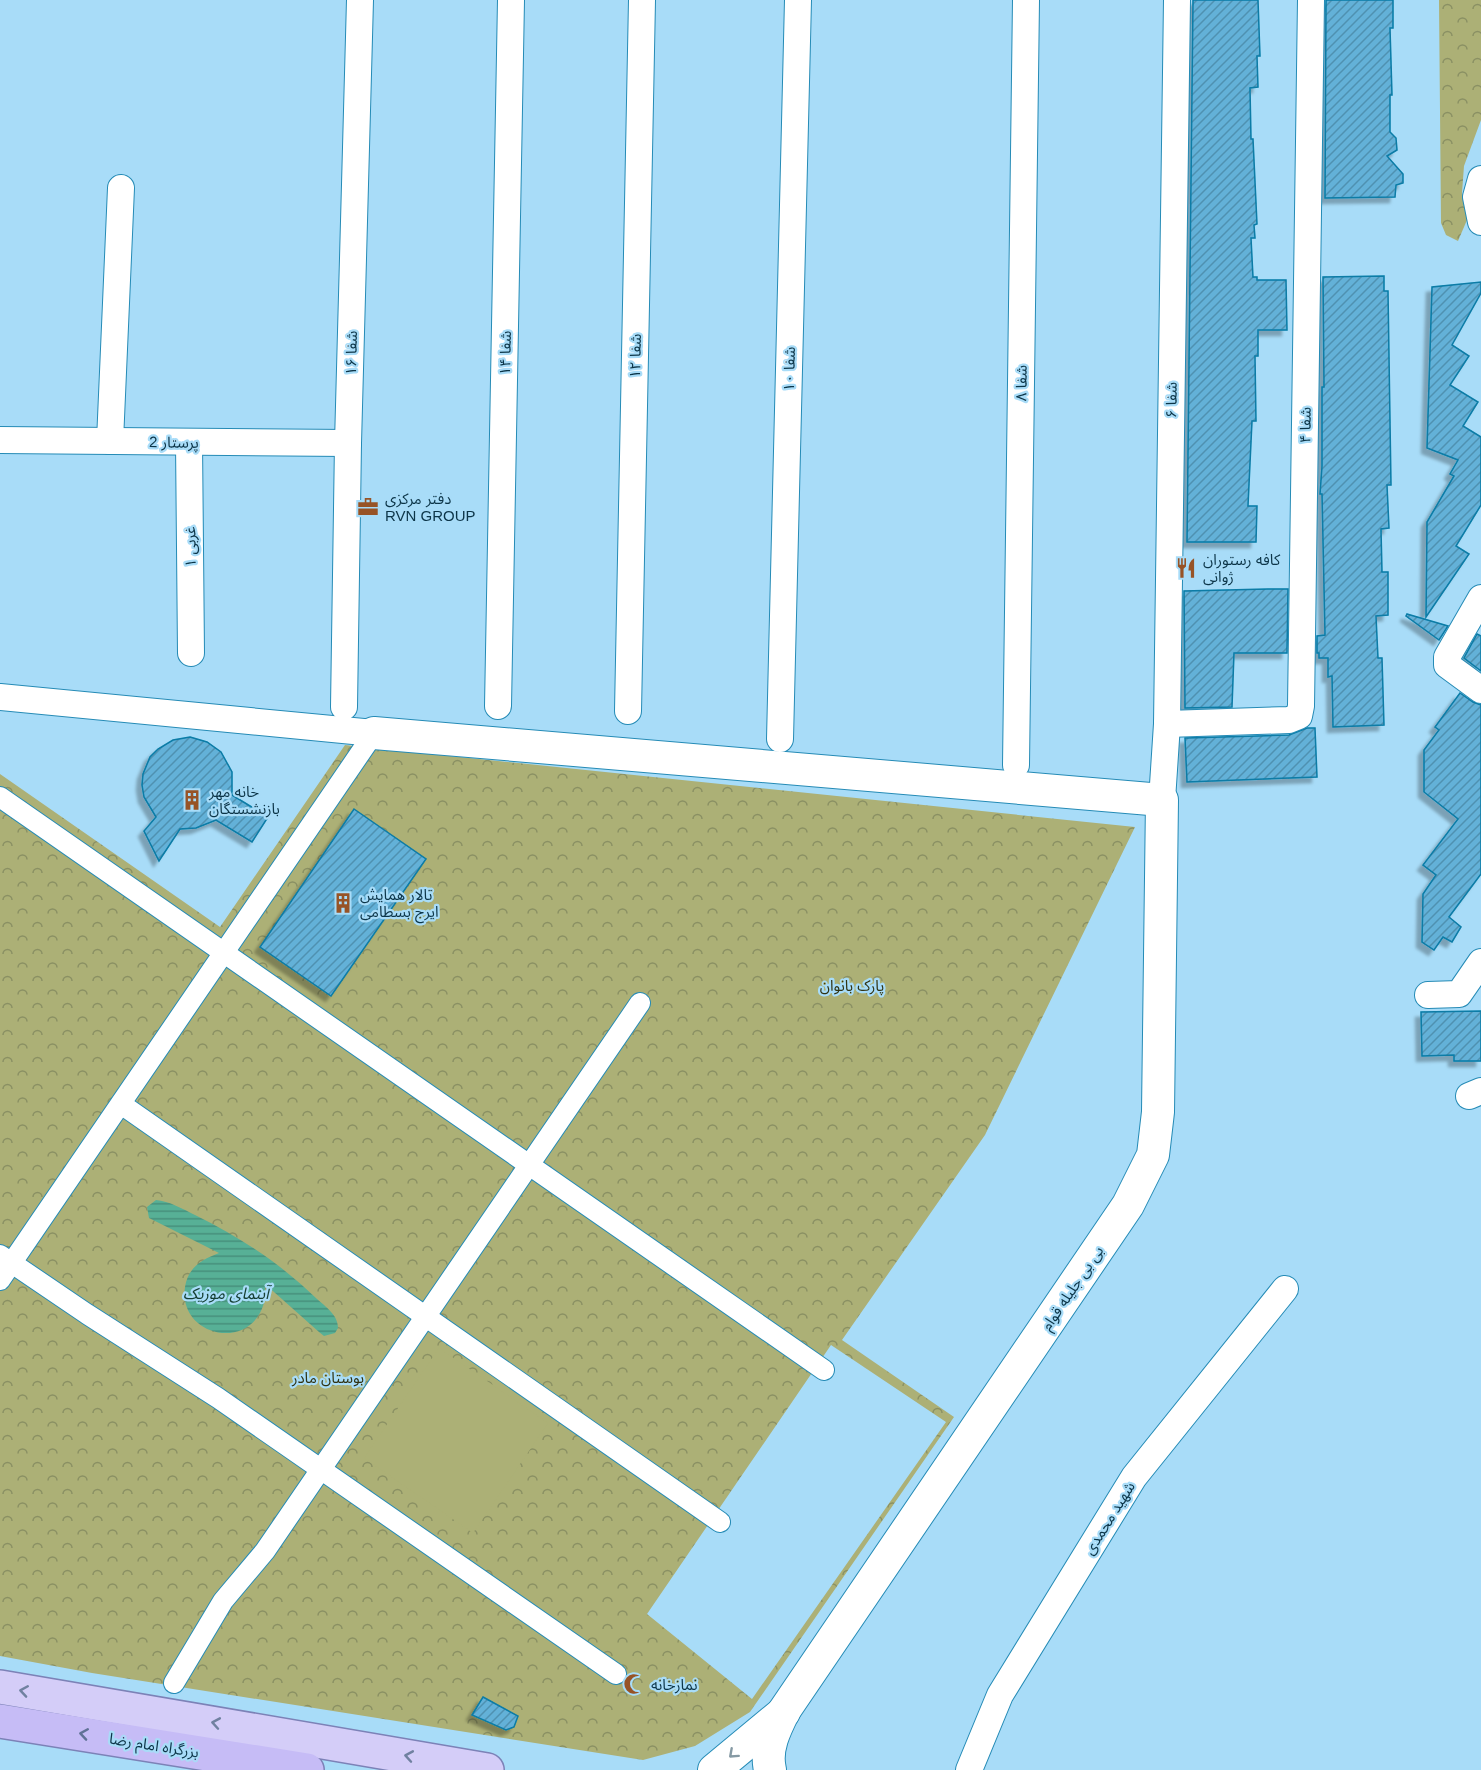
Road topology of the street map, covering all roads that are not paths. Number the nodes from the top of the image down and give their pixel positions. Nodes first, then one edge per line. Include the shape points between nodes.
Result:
1 (360, 0) edge
2 (511, 0) edge
3 (642, 0) edge
4 (798, 0) edge
5 (1026, 0) edge
6 (1177, 0) edge
7 (1311, 0) edge
8 (1481, 179) edge
9 (121, 188) dead end
10 (1481, 222) edge
11 (0, 440) edge
12 (110, 441) junction
13 (189, 442) junction
14 (348, 443) junction
15 (1481, 598) edge
16 (191, 653) dead end
17 (1481, 690) edge
18 (0, 697) edge
19 (344, 706) dead end
20 (498, 706) dead end
21 (628, 711) dead end
22 (1167, 724) junction
23 (374, 733) junction
24 (780, 739) dead end
25 (1016, 765) dead end
26 (0, 797) edge
27 (1162, 800) junction
28 (224, 953) junction
29 (1481, 962) edge
30 (1428, 995) dead end
31 (640, 1003) dead end
32 (121, 1104) junction
33 (529, 1165) junction
34 (6, 1259) edge
35 (0, 1280) edge
36 (1285, 1289) dead end
37 (425, 1316) junction
38 (824, 1370) dead end
39 (321, 1469) junction
40 (720, 1522) dead end
41 (616, 1674) dead end
42 (174, 1683) dead end
43 (0, 1688) edge
44 (784, 1711) junction
45 (0, 1721) edge
46 (307, 1770) edge
47 (487, 1770) edge
48 (714, 1770) edge
49 (770, 1770) edge
50 (969, 1770) edge

1 - 14 street, شفا ۱۶
2 - 20 street, شفا ۱۴
3 - 21 street, شفا ۱۲
4 - 24 street, شفا ۱۰
5 - 25 street, شفا ۸
6 - 22 street, شفا ۶
7 - 22 street, شفا ۴ via 1301,706 1299,716 1289,720
8 - 10 street via 1476,197
9 - 12 street
11 - 12 street, پرستار 2
12 - 13 street, پرستار 2
13 - 14 street, پرستار 2
13 - 16 street, ۱ غربی
14 - 19 street, شفا ۱۶
15 - 17 street via 1447,665
18 - 23 street
22 - 27 street, شفا ۶
23 - 27 street
23 - 28 street
26 - 28 street
27 - 44 street, بی بی جلیله قوام via 1158,1112 1153,1155 1128,1205
28 - 32 street
28 - 33 street
29 - 30 street via 1459,994
31 - 33 street
32 - 34 street
32 - 37 street
33 - 37 street
33 - 38 street
34 - 35 street
34 - 39 street
36 - 50 street, شهید محمدی via 1134,1477 1000,1695
37 - 39 street
37 - 40 street
39 - 41 street
39 - 42 street via 265,1551 223,1601
47 -> 43 main road
44 -> 48 street
44 - 49 street via 772,1735
46 -> 45 highway, بزرگراه امام رضا

